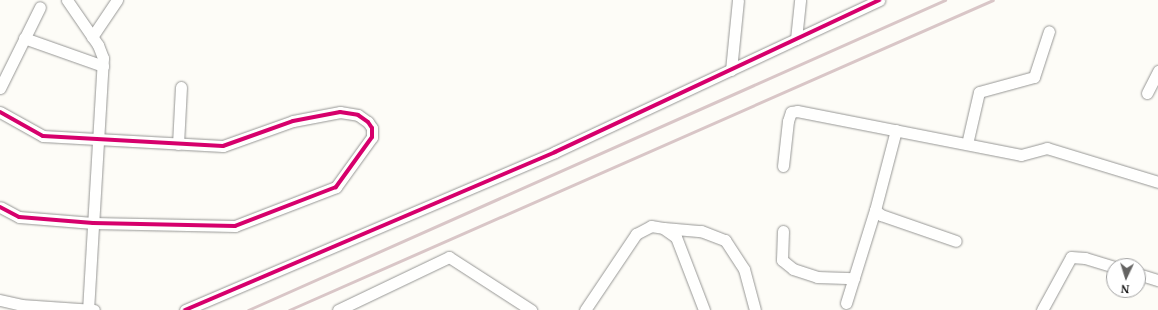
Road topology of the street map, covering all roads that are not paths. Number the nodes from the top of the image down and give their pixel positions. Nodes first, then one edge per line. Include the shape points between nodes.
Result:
1 (67, 0) edge
2 (117, 0) edge
3 (738, 0) edge
4 (800, 0) edge
5 (879, 0) edge
6 (40, 7) dead end
7 (1049, 31) dead end
8 (92, 37) junction
9 (24, 38) junction
10 (796, 39) junction
11 (102, 66) junction
12 (731, 70) junction
13 (1158, 71) edge
14 (181, 87) dead end
15 (0, 88) edge
16 (1147, 93) dead end
17 (0, 112) edge
18 (896, 130) junction
19 (98, 140) junction
20 (178, 144) junction
21 (967, 144) junction
22 (783, 166) dead end
23 (1158, 182) edge
24 (0, 208) edge
25 (875, 210) junction
26 (94, 224) junction
27 (663, 228) junction
28 (783, 231) dead end
29 (956, 241) dead end
30 (1106, 265) edge
31 (1146, 276) edge
32 (854, 278) junction
33 (1158, 280) edge
34 (0, 300) edge
35 (846, 303) dead end
36 (91, 309) edge
37 (185, 310) edge
38 (338, 310) edge
39 (531, 310) edge
40 (585, 310) edge
41 (704, 310) edge
42 (755, 310) edge
43 (1042, 310) edge

1 - 8 street
2 - 8 street
3 - 12 street
4 - 10 street
5 - 10 street
6 - 9 street
7 - 21 street via 1034,77 979,92
8 - 11 street via 103,58
9 - 11 street
9 - 15 street
10 - 12 street
11 - 19 street
12 - 37 street via 555,152
13 - 16 street
14 - 20 street
17 - 19 street via 43,136
18 - 21 street
18 - 22 street via 798,111 791,112
18 - 25 street
19 - 20 street
19 - 26 street
20 - 26 street via 223,146 294,121 340,112 358,115 372,128 372,137 336,187 236,226
21 - 23 street via 1021,155 1047,148
24 - 26 street via 19,217
25 - 29 street via 881,215
25 - 32 street
26 - 36 street
27 - 40 street via 651,226 636,234
27 - 41 street via 676,236
27 - 42 street via 701,231 725,240 744,269
28 - 32 street via 782,260 793,269 817,276
30 - 43 street via 1071,257
31 - 33 street
32 - 35 street
34 - 36 street via 21,305
38 - 39 street via 449,257

